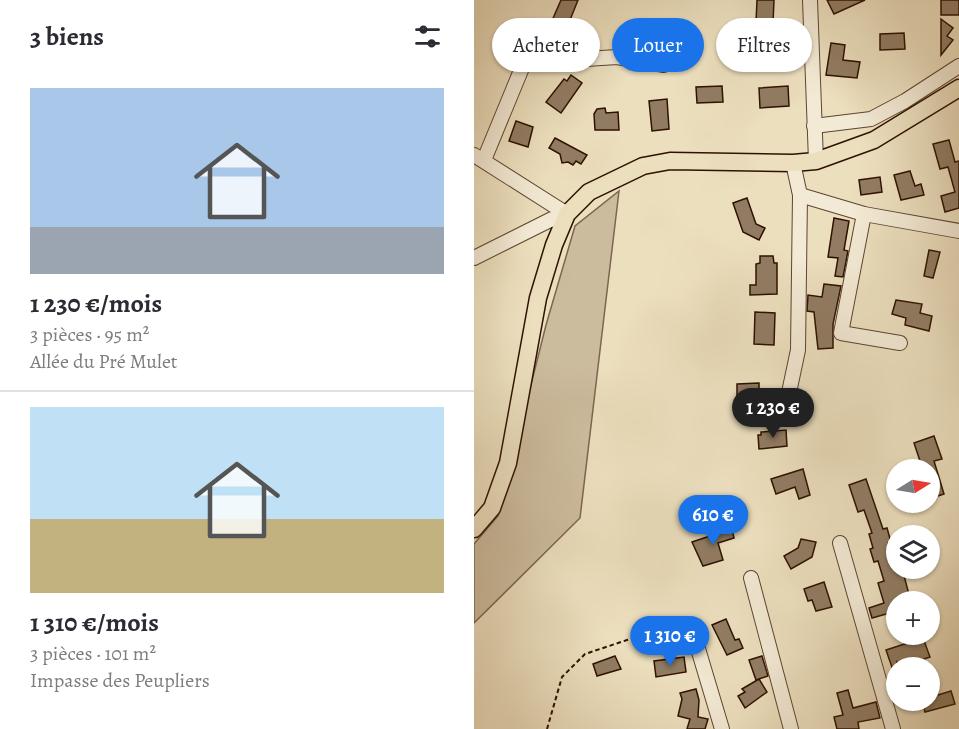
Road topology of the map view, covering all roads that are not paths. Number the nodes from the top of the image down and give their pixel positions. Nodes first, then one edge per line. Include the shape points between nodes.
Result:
1 (810, 0) edge
2 (612, 57) edge
3 (959, 66) edge
4 (959, 88) edge
5 (813, 126) junction
6 (479, 158) edge
7 (816, 160) junction
8 (793, 163) junction
9 (800, 195) junction
10 (864, 214) junction
11 (565, 218) junction
12 (959, 231) edge
13 (474, 258) edge
14 (900, 343) dead end
15 (787, 402) dead end
16 (474, 529) edge
17 (840, 543) dead end
18 (751, 578) dead end
19 (693, 632) road end
20 (722, 729) edge
21 (791, 729) edge
22 (893, 729) edge

1 - 5 street
2 - 6 street via 524,63
3 - 5 street via 871,119
4 - 7 main road via 874,140
5 - 7 street
6 - 11 street
7 - 8 main road
8 - 9 street
8 - 11 main road via 670,161 643,166 589,192
9 - 10 street
9 - 15 street via 798,350
10 - 12 street
10 - 14 street via 841,333
11 - 13 street via 552,219
11 - 16 main road via 538,298 508,463 492,508
17 - 22 street
18 - 21 street
19 - 20 street

